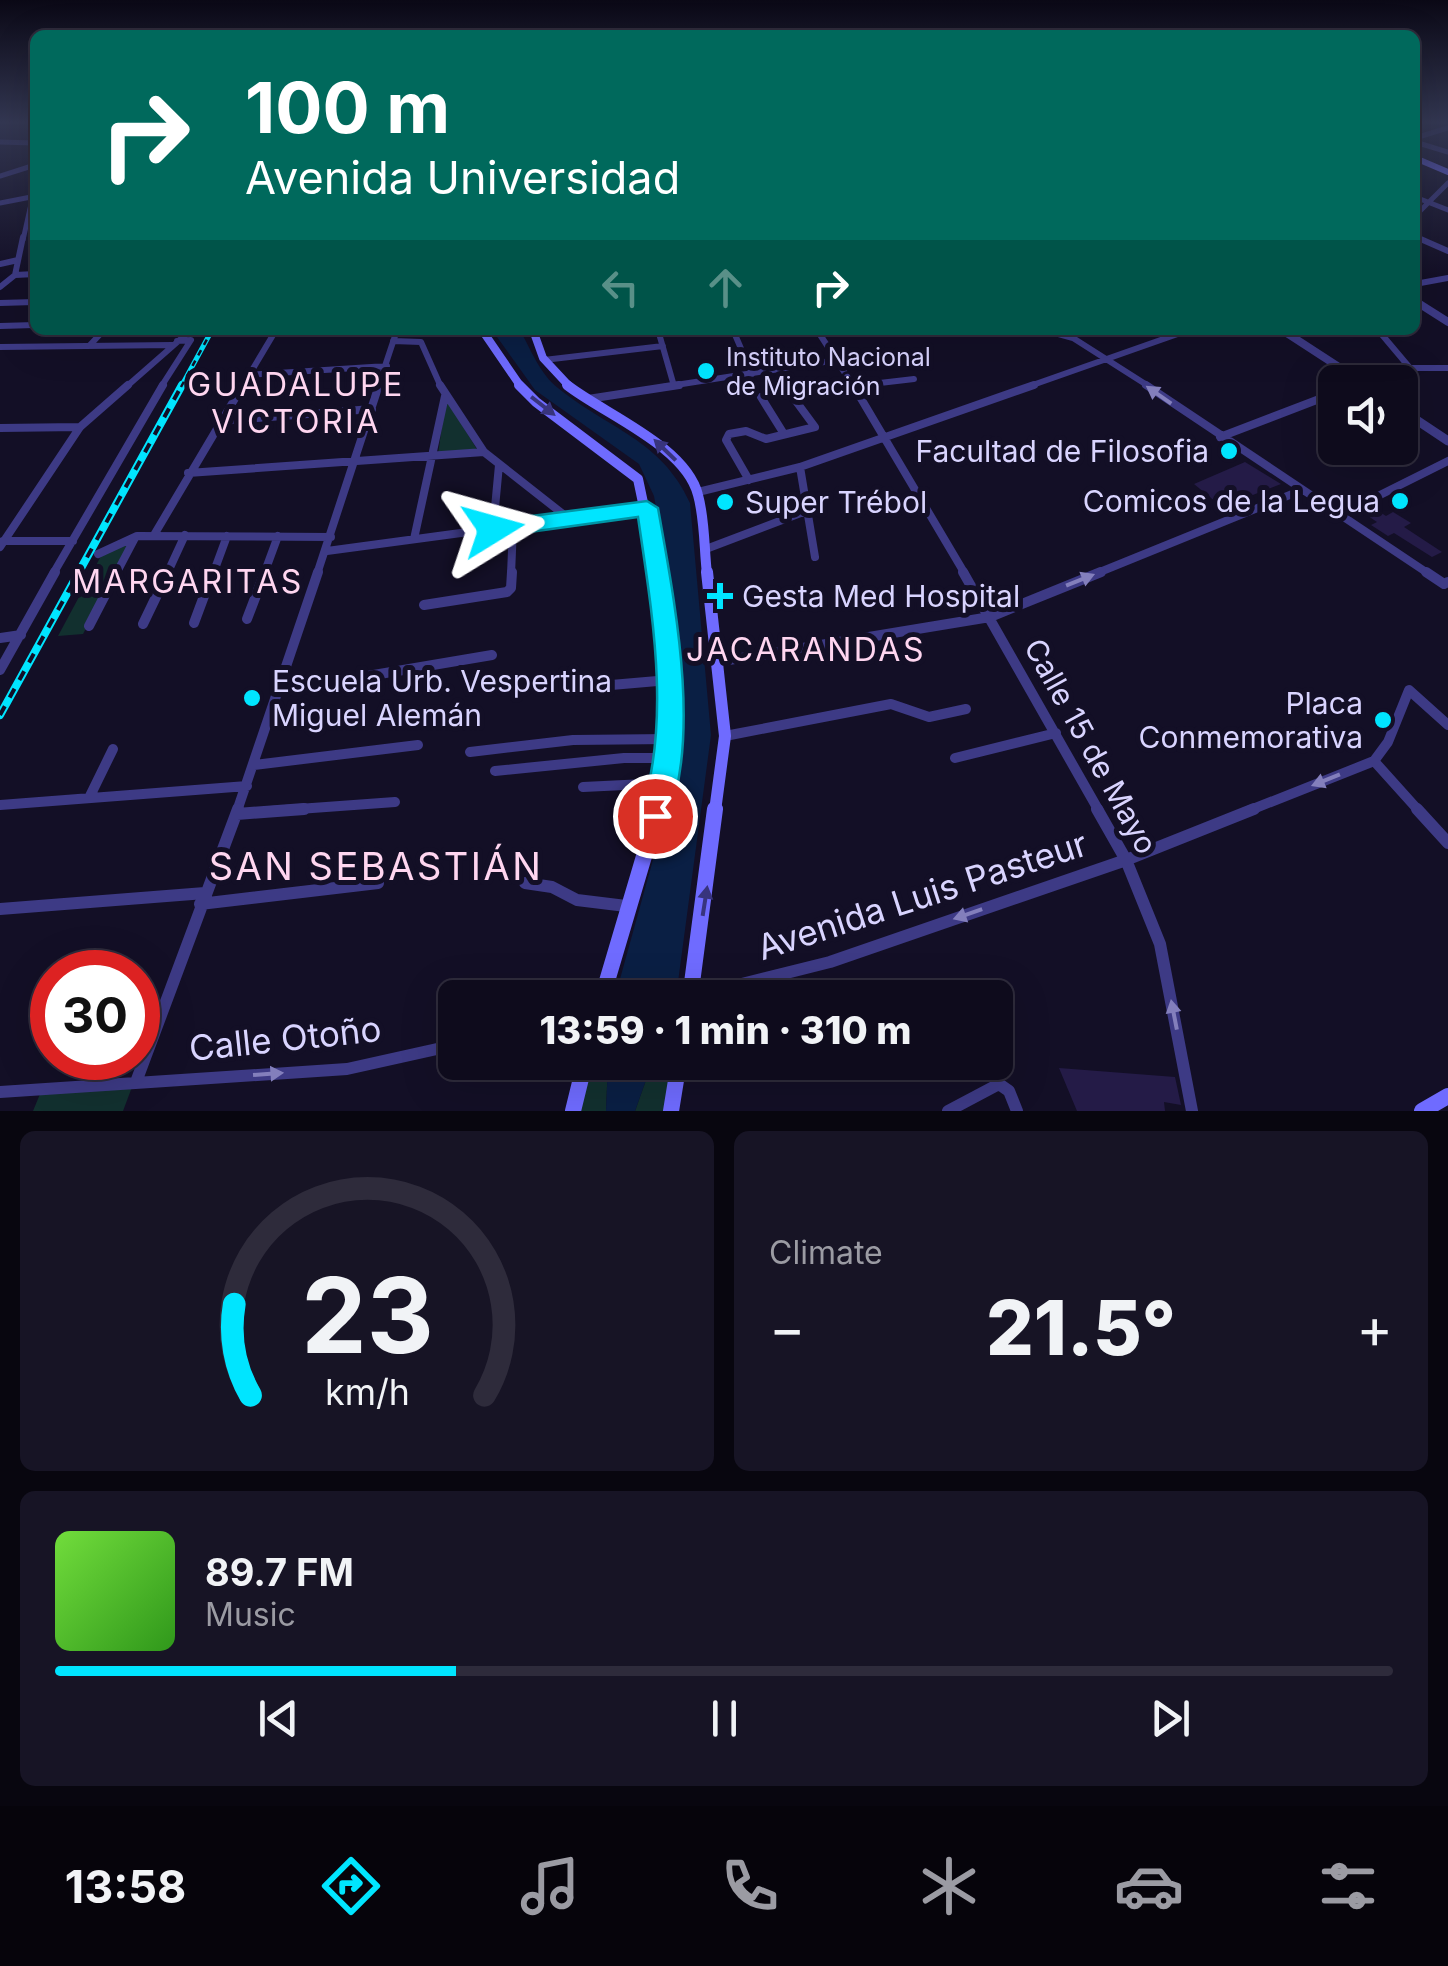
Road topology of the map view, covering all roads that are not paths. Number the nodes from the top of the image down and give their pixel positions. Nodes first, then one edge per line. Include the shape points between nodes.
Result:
1 (1448, 184) edge
2 (1420, 200) edge
3 (30, 202) edge
4 (0, 203) edge
5 (1425, 203) junction
6 (30, 208) edge
7 (1420, 210) edge
8 (1448, 210) edge
9 (30, 227) edge
10 (24, 228) junction
11 (1420, 238) edge
12 (1448, 251) edge
13 (30, 253) edge
14 (19, 257) junction
15 (0, 264) edge
16 (30, 274) edge
17 (15, 275) junction
18 (1448, 278) edge
19 (1420, 283) edge
20 (0, 287) edge
21 (30, 302) edge
22 (0, 304) edge
23 (1420, 304) edge
24 (1448, 322) edge
25 (30, 325) edge
26 (0, 326) edge
27 (99, 335) edge
28 (185, 335) edge
29 (273, 335) edge
30 (395, 335) edge
31 (486, 335) edge
32 (535, 335) edge
33 (660, 335) edge
34 (735, 335) edge
35 (820, 335) edge
36 (1062, 335) edge
37 (1175, 335) edge
38 (1290, 335) edge
39 (1382, 335) edge
40 (393, 341) junction
41 (175, 343) junction
42 (90, 345) junction
43 (663, 346) junction
44 (0, 347) edge
45 (1108, 359) junction
46 (544, 360) junction
47 (837, 360) junction
48 (1337, 365) edge
49 (1407, 365) edge
50 (387, 366) junction
51 (1418, 368) edge
52 (1448, 368) edge
53 (752, 374) junction
54 (248, 375) junction
55 (914, 379) dead end
56 (674, 386) junction
57 (854, 386) junction
58 (787, 389) dead end
59 (445, 396) junction
60 (761, 397) dead end
61 (588, 399) junction
62 (1318, 400) edge
63 (372, 409) junction
64 (1418, 420) edge
65 (220, 421) junction
66 (80, 427) junction
67 (0, 428) edge
68 (784, 434) junction
69 (887, 437) junction
70 (1220, 437) junction
71 (1448, 441) edge
72 (484, 452) junction
73 (434, 457) junction
74 (1448, 460) edge
75 (356, 463) junction
76 (500, 465) junction
77 (800, 466) junction
78 (188, 473) junction
79 (749, 480) junction
80 (1302, 490) junction
81 (698, 492) junction
82 (647, 508) junction
83 (806, 511) junction
84 (1340, 515) junction
85 (568, 518) junction
86 (514, 527) junction
87 (5, 529) edge
88 (493, 529) junction
89 (137, 536) junction
90 (154, 536) junction
91 (184, 536) junction
92 (227, 536) junction
93 (278, 536) junction
94 (332, 537) junction
95 (73, 540) junction
96 (414, 540) junction
97 (2, 544) edge
98 (706, 549) junction
99 (328, 551) junction
100 (98, 554) dead end
101 (814, 557) dead end
102 (1446, 583) edge
103 (424, 604) dead end
104 (990, 617) junction
105 (247, 619) dead end
106 (194, 623) dead end
107 (143, 624) dead end
108 (90, 626) dead end
109 (21, 635) junction
110 (0, 638) edge
111 (492, 655) dead end
112 (717, 662) junction
113 (0, 670) edge
114 (669, 680) junction
115 (588, 686) dead end
116 (279, 691) junction
117 (966, 709) dead end
118 (1448, 725) edge
119 (1056, 734) junction
120 (724, 736) junction
121 (668, 739) junction
122 (418, 745) dead end
123 (113, 749) dead end
124 (470, 752) dead end
125 (667, 758) junction
126 (955, 758) dead end
127 (1374, 761) junction
128 (254, 766) junction
129 (496, 772) dead end
130 (666, 783) junction
131 (247, 786) junction
132 (584, 787) dead end
133 (90, 796) junction
134 (395, 802) dead end
135 (0, 805) edge
136 (237, 814) junction
137 (1448, 843) edge
138 (1126, 860) junction
139 (378, 883) dead end
140 (524, 883) dead end
141 (203, 899) junction
142 (626, 906) junction
143 (0, 909) edge
144 (607, 980) edge
145 (692, 980) edge
146 (760, 980) edge
147 (438, 1049) edge
148 (581, 1080) edge
149 (676, 1080) edge
150 (136, 1082) junction
151 (0, 1092) edge
152 (1448, 1096) edge
153 (573, 1111) edge
154 (671, 1111) edge
155 (948, 1111) edge
156 (1016, 1111) edge
157 (1192, 1111) edge
158 (1422, 1111) edge

1 - 5 street
2 - 5 street
3 - 4 street
5 - 7 street
5 - 8 street
6 - 10 street
9 - 10 street
10 - 14 street
11 - 12 street
13 - 14 street
14 - 15 street
14 - 17 street
16 - 17 street
17 - 20 street
18 - 19 street
21 - 22 street
23 - 24 street
25 - 26 street
27 - 42 street
28 - 41 street
29 - 54 street
30 - 40 street
31 -> 82 main road via 532,398 634,473
32 - 46 main road
33 - 43 street
34 - 53 street
35 - 47 street, Calle 15 de Mayo
36 - 45 street
37 - 45 street
38 - 48 street
39 - 49 street
40 - 50 street
40 - 59 street via 421,342
41 - 42 street
41 - 66 street
41 - 95 street via 191,340
42 - 44 street
43 - 46 street
43 - 56 street
45 - 69 street
70 -> 45 street
46 - 61 main road
47 - 53 street
47 - 57 street, Calle 15 de Mayo
50 - 54 street
50 - 63 street
51 - 52 street
53 - 56 street
54 - 65 street
55 - 57 street
56 - 61 street
57 - 69 street, Calle 15 de Mayo
58 - 68 street via 816,427
59 - 72 street
59 - 73 street
60 - 68 street
81 -> 61 main road via 658,442
62 - 70 street
63 - 65 street
63 - 75 street
64 - 71 street
65 - 78 street
66 - 67 street
66 - 87 street
68 - 79 street via 726,436
69 - 77 street
69 - 104 street, Calle 15 de Mayo
70 - 80 street
72 - 73 street
72 - 76 street
73 - 75 street
73 - 96 street
74 - 84 street
75 - 78 street
75 - 94 street
76 - 85 street
76 - 88 street
77 - 79 street
77 - 83 street
78 - 90 street
79 - 81 street
80 - 84 street
104 -> 80 street
81 - 98 main road
82 - 85 street
82 - 114 main road
83 - 98 street
83 - 101 street
84 - 102 street
85 - 86 street
86 - 88 street
86 - 103 street via 507,592
87 - 97 street
88 - 96 street
89 - 90 street
89 - 100 street
89 - 108 street
90 - 91 street
91 - 92 street
91 - 107 street
92 - 93 street
92 - 106 street
93 - 94 street
93 - 105 street
94 - 99 street
95 - 97 street
95 - 109 street
96 - 99 street
98 - 112 main road
99 - 116 street
104 - 112 street
104 - 119 street, Calle 15 de Mayo
109 - 110 street
109 - 113 street
111 - 116 street
112 - 120 main road
114 - 115 street
114 - 121 main road
116 - 128 street
117 - 120 street via 929,717 891,704
118 - 127 street via 1409,690
119 - 126 street
119 - 138 street, Calle 15 de Mayo
145 -> 120 main road
121 - 124 street via 572,740
121 - 125 main road
122 - 128 street
123 - 133 street
125 - 129 street
125 - 130 main road
127 - 137 street
127 -> 138 street, Avenida Luis Pasteur
128 - 131 street
130 - 132 street
130 - 142 main road
131 - 133 street
131 - 136 street
133 - 135 street
134 - 136 street
136 - 141 street
138 -> 146 street, Avenida Luis Pasteur
157 -> 138 street, Calle 15 de Mayo via 1160,944
139 - 141 street
140 - 142 street
141 - 143 street
141 - 150 street
142 - 144 main road
150 -> 147 street, Calle Otoño via 347,1068
148 - 153 main road
149 - 154 main road
150 - 151 street, Calle Otoño
152 - 158 main road
155 - 156 street via 999,1084 1010,1091

